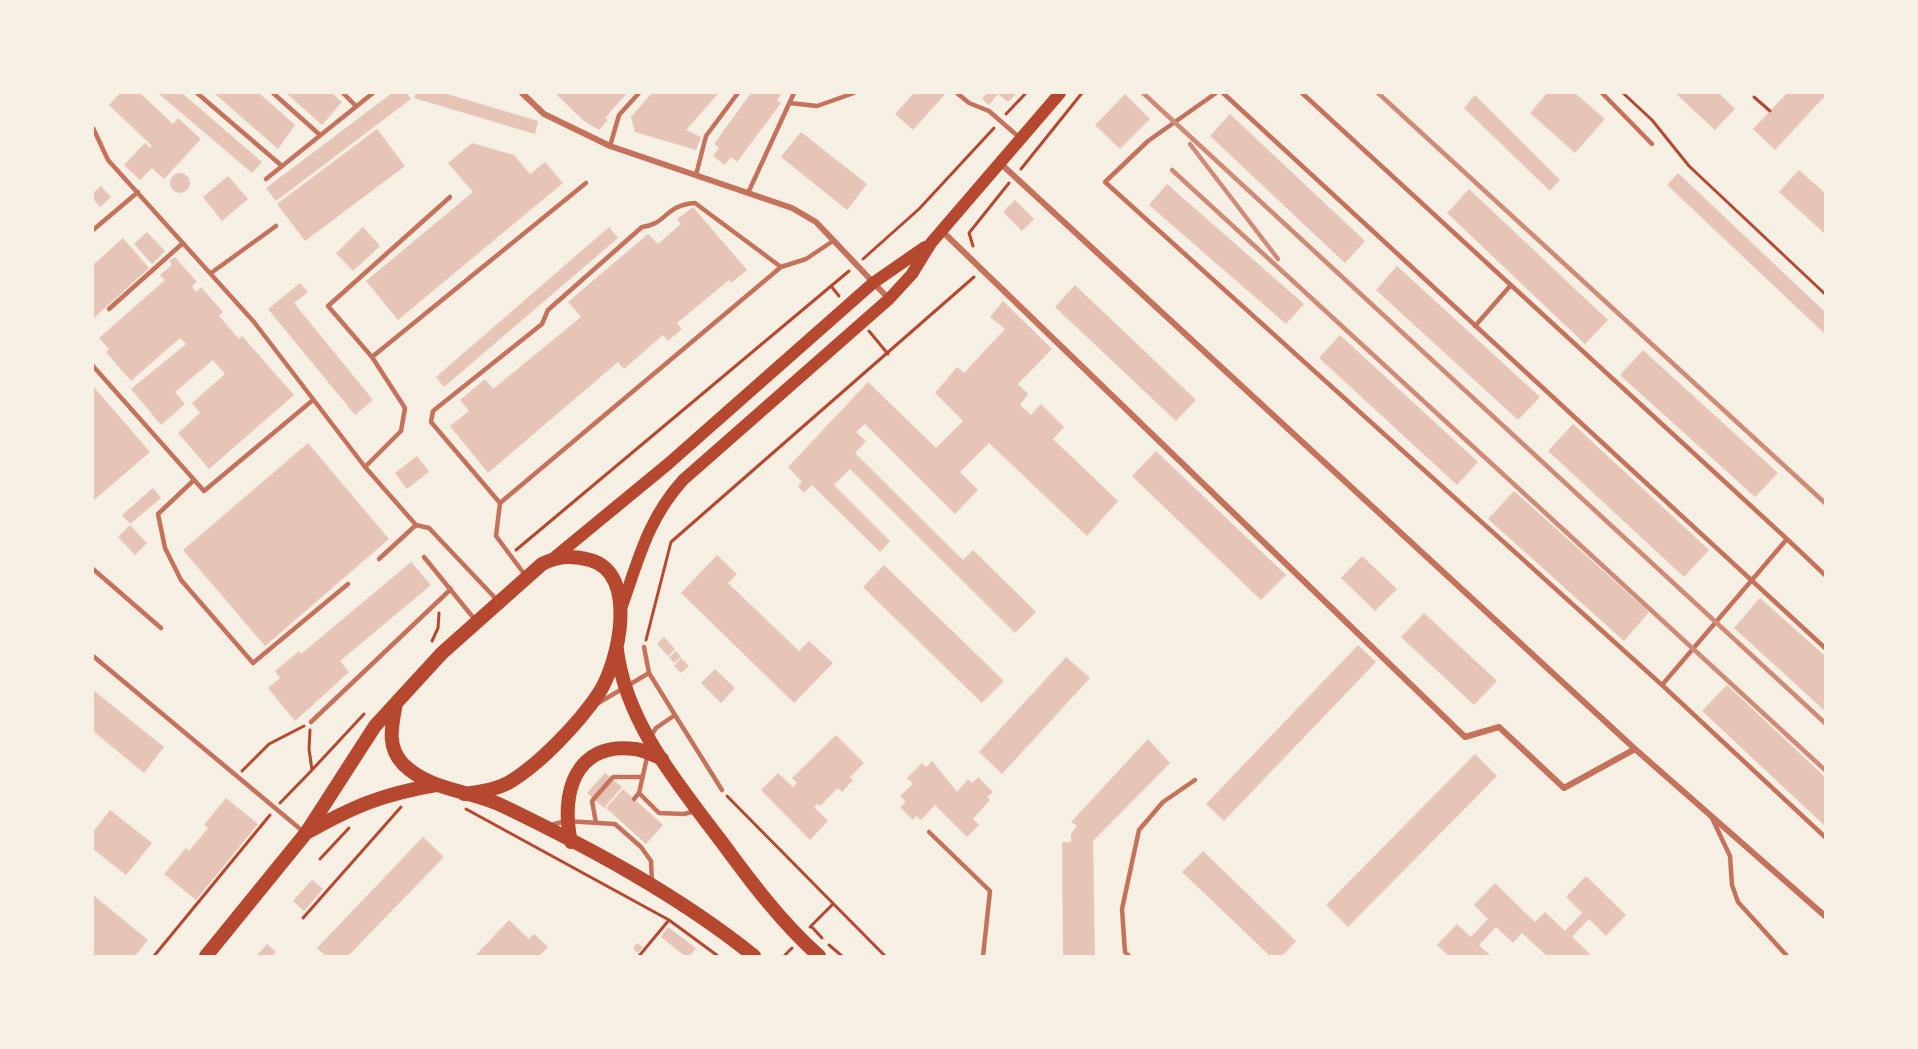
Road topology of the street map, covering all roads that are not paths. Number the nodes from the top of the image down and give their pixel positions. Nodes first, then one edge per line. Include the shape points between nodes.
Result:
1 (197, 93) edge
2 (273, 93) edge
3 (343, 93) edge
4 (373, 93) edge
5 (522, 93) edge
6 (639, 93) edge
7 (738, 93) edge
8 (794, 93) edge
9 (854, 93) edge
10 (957, 93) edge
11 (1216, 93) edge
12 (1223, 93) edge
13 (1302, 93) edge
14 (1602, 93) edge
15 (1058, 94) edge
16 (790, 103) junction
17 (356, 106) junction
18 (93, 128) edge
19 (320, 135) junction
20 (1021, 139) junction
21 (1652, 144) dead end
22 (610, 146) junction
23 (1000, 163) junction
24 (282, 166) junction
25 (696, 175) junction
26 (267, 179) dead end
27 (586, 183) dead end
28 (138, 192) junction
29 (748, 193) junction
30 (450, 197) dead end
31 (276, 226) dead end
32 (93, 230) edge
33 (942, 231) junction
34 (833, 241) junction
35 (183, 243) junction
36 (931, 243) junction
37 (781, 267) junction
38 (211, 273) junction
39 (873, 283) junction
40 (1511, 285) junction
41 (889, 299) junction
42 (109, 309) dead end
43 (1475, 326) junction
44 (372, 357) junction
45 (93, 366) edge
46 (313, 400) junction
47 (365, 467) junction
48 (194, 480) junction
49 (500, 504) junction
50 (416, 525) junction
51 (1787, 539) junction
52 (424, 557) dead end
53 (555, 557) junction
54 (378, 559) dead end
55 (93, 569) edge
56 (1825, 575) edge
57 (526, 577) junction
58 (1751, 580) junction
59 (348, 584) dead end
60 (451, 589) junction
61 (499, 602) junction
62 (622, 606) junction
63 (476, 621) junction
64 (161, 628) dead end
65 (616, 642) junction
66 (644, 647) road end
67 (1825, 648) edge
68 (93, 656) edge
69 (649, 674) junction
70 (1662, 685) junction
71 (625, 689) junction
72 (396, 701) junction
73 (585, 711) junction
74 (675, 715) junction
75 (311, 722) road end
76 (649, 746) junction
77 (1635, 749) junction
78 (642, 777) junction
79 (1195, 780) dead end
80 (436, 785) junction
81 (722, 790) road end
82 (639, 793) junction
83 (462, 800) junction
84 (634, 800) dead end
85 (697, 810) junction
86 (659, 813) junction
87 (1712, 816) junction
88 (655, 818) dead end
89 (566, 820) junction
90 (596, 823) junction
91 (542, 827) junction
92 (929, 832) dead end
93 (306, 834) junction
94 (1825, 837) edge
95 (571, 842) junction
96 (652, 885) junction
97 (1825, 916) edge
98 (206, 956) edge
99 (754, 956) edge
100 (819, 956) edge
101 (983, 956) edge
102 (1129, 956) edge
103 (1787, 956) edge

1 - 24 lane
2 - 19 lane
3 - 17 lane
4 - 17 lane
5 - 22 street via 544,114
6 - 22 lane via 619,115
7 - 25 lane via 706,136
8 - 16 lane
9 - 16 lane via 817,106
10 - 20 lane
11 - 70 lane via 1148,141 1105,182
12 - 43 lane
13 - 40 lane
14 - 21 lane
15 - 20 main road
16 - 29 lane
17 - 19 lane
18 - 28 lane via 108,160
19 - 24 lane
20 - 23 main road
22 - 25 street
23 - 33 main road
23 - 77 street
24 - 26 lane
25 - 29 street
27 - 44 lane
28 - 32 lane
28 - 35 lane
29 - 34 street via 792,208 816,222
30 - 44 lane via 328,306
31 - 38 lane
33 - 36 main road
33 - 77 street via 1465,737 1499,727 1564,788
34 - 37 lane via 806,259
34 - 39 street
35 - 38 lane
35 - 42 lane
36 - 39 main road
36 - 41 main road via 912,274
37 - 49 lane
37 - 49 lane via 695,203 677,204 654,225 642,227 548,310 542,324 433,411 430,422
38 - 46 lane
39 - 41 street
39 - 53 main road via 668,464
40 - 43 lane
40 - 51 lane
41 - 62 main road via 666,499 645,536
43 - 58 lane
44 - 47 lane via 405,408 401,431
45 - 48 lane
46 - 47 lane
46 - 48 lane via 204,491
47 - 50 lane
48 - 59 lane via 158,514 165,548 181,580 253,663
49 - 57 lane via 496,536
50 - 54 lane
50 - 61 lane via 429,528
51 - 56 lane
51 - 58 lane
52 - 60 lane
53 - 57 main road
53 - 62 main road via 578,556 596,561 610,571
55 - 64 lane
57 - 61 main road
58 - 67 lane
58 - 70 lane
60 - 63 lane
60 - 75 lane
61 - 63 main road
62 - 65 main road
63 - 72 main road
65 - 71 main road
65 - 73 main road via 609,672
66 - 69 lane
68 - 93 lane
69 - 71 lane
69 - 74 lane
70 - 94 lane
71 - 73 lane
71 - 76 main road
72 - 80 main road via 391,732 393,748 413,773
72 - 93 main road via 375,726
73 - 83 main road via 521,774
74 - 76 lane via 656,728
74 - 81 lane
76 - 78 lane
76 - 85 main road
76 - 89 main road via 603,752 587,761 570,785
77 - 87 street
78 - 82 lane
78 - 90 lane via 613,777 592,801
79 - 102 lane via 1163,802 1139,830 1122,909 1125,952
80 - 83 main road
80 - 93 main road via 353,807
82 - 84 lane
82 - 86 lane
83 - 91 main road via 500,805
85 - 86 lane
85 - 100 main road via 751,883
86 - 88 lane
87 - 97 street
87 - 103 lane via 1730,856 1738,902
89 - 90 lane
89 - 91 lane
89 - 95 main road
90 - 96 lane via 617,822 636,839 651,861
91 - 95 main road
92 - 101 lane via 990,891
93 - 98 main road
95 - 96 main road
96 - 99 main road

